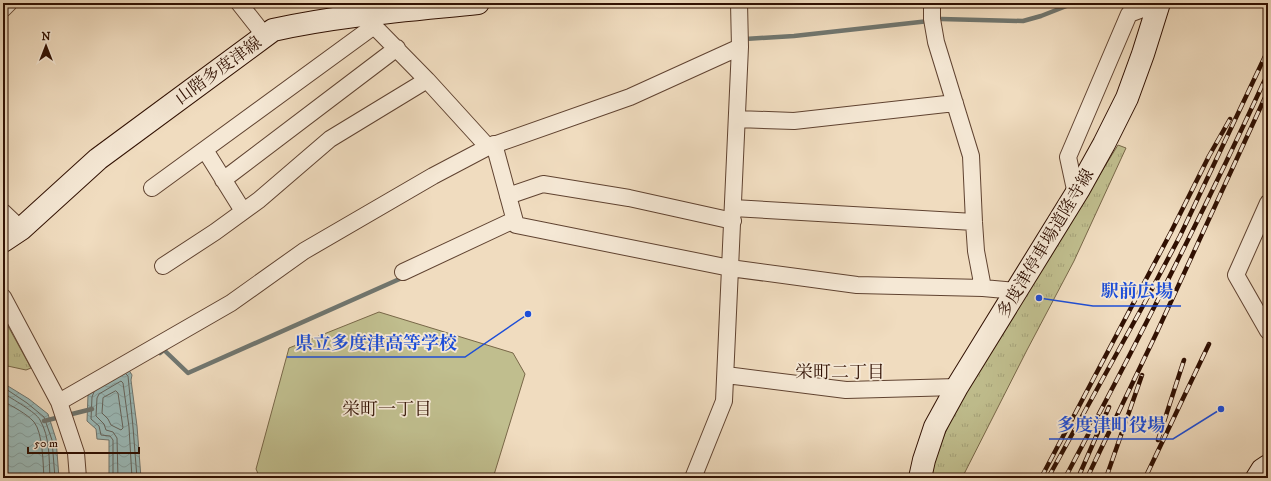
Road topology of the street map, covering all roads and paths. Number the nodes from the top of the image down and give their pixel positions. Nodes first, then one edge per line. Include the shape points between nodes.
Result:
1 (9, 3) edge
2 (240, 3) edge
3 (478, 3) edge
4 (739, 3) edge
5 (932, 3) edge
6 (1159, 3) edge
7 (3, 9) edge
8 (369, 14) edge
9 (265, 36) junction
10 (740, 47) junction
11 (397, 48) junction
12 (427, 80) junction
13 (955, 102) junction
14 (737, 119) junction
15 (491, 145) junction
16 (205, 150) junction
17 (223, 180) junction
18 (152, 188) dead end
19 (1076, 194) junction
20 (508, 196) junction
21 (1268, 203) edge
22 (243, 211) junction
23 (3, 212) edge
24 (733, 215) junction
25 (514, 220) junction
26 (974, 222) junction
27 (21, 229) junction
28 (3, 241) edge
29 (163, 266) dead end
30 (730, 268) junction
31 (403, 272) dead end
32 (983, 288) junction
33 (1016, 291) junction
34 (3, 297) edge
35 (1268, 331) edge
36 (726, 375) junction
37 (957, 387) junction
38 (59, 402) junction
39 (1268, 466) edge
40 (78, 478) edge
41 (693, 478) edge
42 (920, 478) edge
43 (1257, 478) edge

1 - 7 street
2 - 9 street
3 - 8 main road, 山階多度津線
4 - 10 street
5 - 13 street via 936,42
6 - 19 main road, 多度津停車場道隆寺線 via 1127,98
6 - 19 street via 1129,14 1068,157
8 - 9 main road, 山階多度津線 via 303,23 273,30
8 - 11 street
8 - 16 street
9 - 27 main road, 山階多度津線 via 98,159
10 - 14 street
10 - 15 street via 630,97
11 - 12 street
11 - 17 street
12 - 15 street
12 - 22 street via 330,139
13 - 14 street via 794,121
13 - 26 street via 972,156
14 - 24 street
15 - 20 street
15 - 38 street via 304,251 231,303
16 - 17 street
16 - 18 street
17 - 22 street
19 - 33 main road, 多度津停車場道隆寺線
20 - 24 street via 543,184
20 - 25 street
21 - 35 street via 1236,275
22 - 29 street
23 - 27 street
24 - 26 street
24 - 30 street
25 - 30 street via 516,225
25 - 31 street
26 - 32 street
27 - 28 main road, 山階多度津線
30 - 32 street via 857,285
30 - 36 street
32 - 33 street
33 - 37 main road, 多度津停車場道隆寺線
34 - 38 street
36 - 37 street via 846,390
36 - 41 street via 724,401
37 - 42 main road, 多度津停車場道隆寺線 via 935,426
38 - 40 street via 76,454
39 - 43 main road

